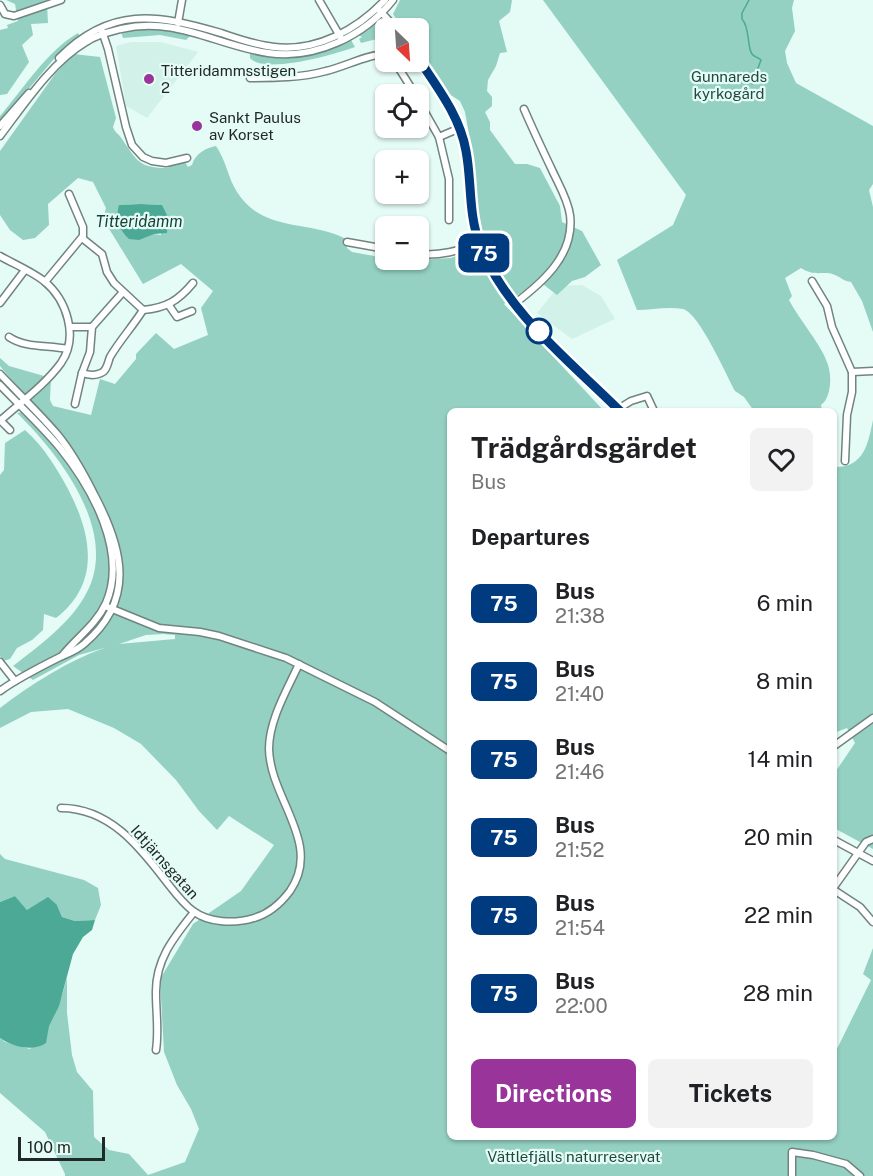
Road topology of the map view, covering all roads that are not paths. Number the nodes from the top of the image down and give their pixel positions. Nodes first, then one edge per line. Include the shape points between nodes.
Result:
1 (61, 0) edge
2 (182, 0) edge
3 (319, 0) edge
4 (385, 0) edge
5 (393, 0) edge
6 (0, 5) edge
7 (380, 10) junction
8 (387, 18) edge
9 (178, 24) junction
10 (102, 31) junction
11 (341, 37) junction
12 (375, 55) edge
13 (428, 72) edge
14 (250, 78) dead end
15 (524, 109) dead end
16 (429, 119) edge
17 (0, 126) edge
18 (460, 128) junction
19 (0, 136) edge
20 (439, 137) junction
21 (187, 158) dead end
22 (69, 194) dead end
23 (449, 220) dead end
24 (82, 238) junction
25 (347, 242) dead end
26 (479, 243) junction
27 (375, 247) edge
28 (429, 255) edge
29 (0, 256) edge
30 (25, 270) junction
31 (812, 281) dead end
32 (45, 282) junction
33 (193, 284) dead end
34 (123, 292) junction
35 (0, 303) edge
36 (168, 304) junction
37 (514, 304) junction
38 (143, 310) junction
39 (192, 311) dead end
40 (70, 327) junction
41 (92, 327) junction
42 (9, 337) dead end
43 (67, 349) junction
44 (873, 370) edge
45 (852, 372) junction
46 (82, 373) junction
47 (0, 374) edge
48 (0, 385) edge
49 (21, 402) junction
50 (75, 404) dead end
51 (617, 408) edge
52 (622, 408) edge
53 (653, 408) edge
54 (1, 420) edge
55 (10, 430) dead end
56 (845, 461) dead end
57 (108, 607) junction
58 (0, 662) edge
59 (299, 664) junction
60 (15, 681) junction
61 (0, 691) edge
62 (873, 718) edge
63 (837, 745) edge
64 (447, 749) edge
65 (61, 808) dead end
66 (873, 839) edge
67 (837, 842) edge
68 (858, 853) junction
69 (873, 861) edge
70 (837, 884) edge
71 (837, 891) edge
72 (194, 912) junction
73 (873, 922) edge
74 (156, 1050) dead end
75 (792, 1176) edge
76 (860, 1176) edge

1 - 6 street via 14,16 5,14
2 - 9 street
3 - 11 street
4 - 7 street
5 - 7 street
7 - 8 street
7 - 11 street via 364,28
9 - 10 street via 147,17 130,19
9 - 11 street via 276,54 309,51
10 - 17 street via 83,37 66,51
10 - 19 street via 64,58
10 - 21 street via 132,145 152,161 166,163
12 - 14 street via 312,75
13 - 18 street
15 - 37 street via 566,201 570,222 564,250 553,270
16 - 20 street
18 - 20 street
18 - 26 street
20 - 23 street via 449,179
22 - 24 street via 83,227
24 - 32 street
24 - 34 street via 102,254 107,272
25 - 27 street
26 - 28 street via 450,253
26 - 37 street
29 - 30 street
30 - 32 street
30 - 35 street
31 - 45 street via 827,306
32 - 40 street via 62,304
33 - 36 street
34 - 38 street
34 - 41 street
36 - 38 street
36 - 39 street via 177,317
37 - 51 street
38 - 46 street via 120,339 105,370 100,374
40 - 41 street
40 - 43 street
41 - 46 street via 90,352
42 - 43 street via 25,345
43 - 49 street via 62,362
44 - 45 street
45 - 56 street
46 - 50 street
47 - 49 street
48 - 49 street
49 - 54 street
49 - 57 street via 67,458 99,513 113,564
52 - 53 street via 647,396
54 - 55 street
57 - 59 street via 153,627 228,638
57 - 60 street via 98,630 85,644
58 - 60 street
59 - 64 street via 375,702
59 - 72 street, Idtjärnsgatan via 275,718 270,742 272,773 301,844 293,886 273,908 247,920 223,921
60 - 61 street
62 - 63 street
65 - 72 street, Idtjärnsgatan via 92,814 122,831
66 - 68 street
67 - 68 street
68 - 69 street
68 - 70 street
71 - 73 street
72 - 74 street via 167,946 159,967
75 - 76 street via 792,1152 846,1164

